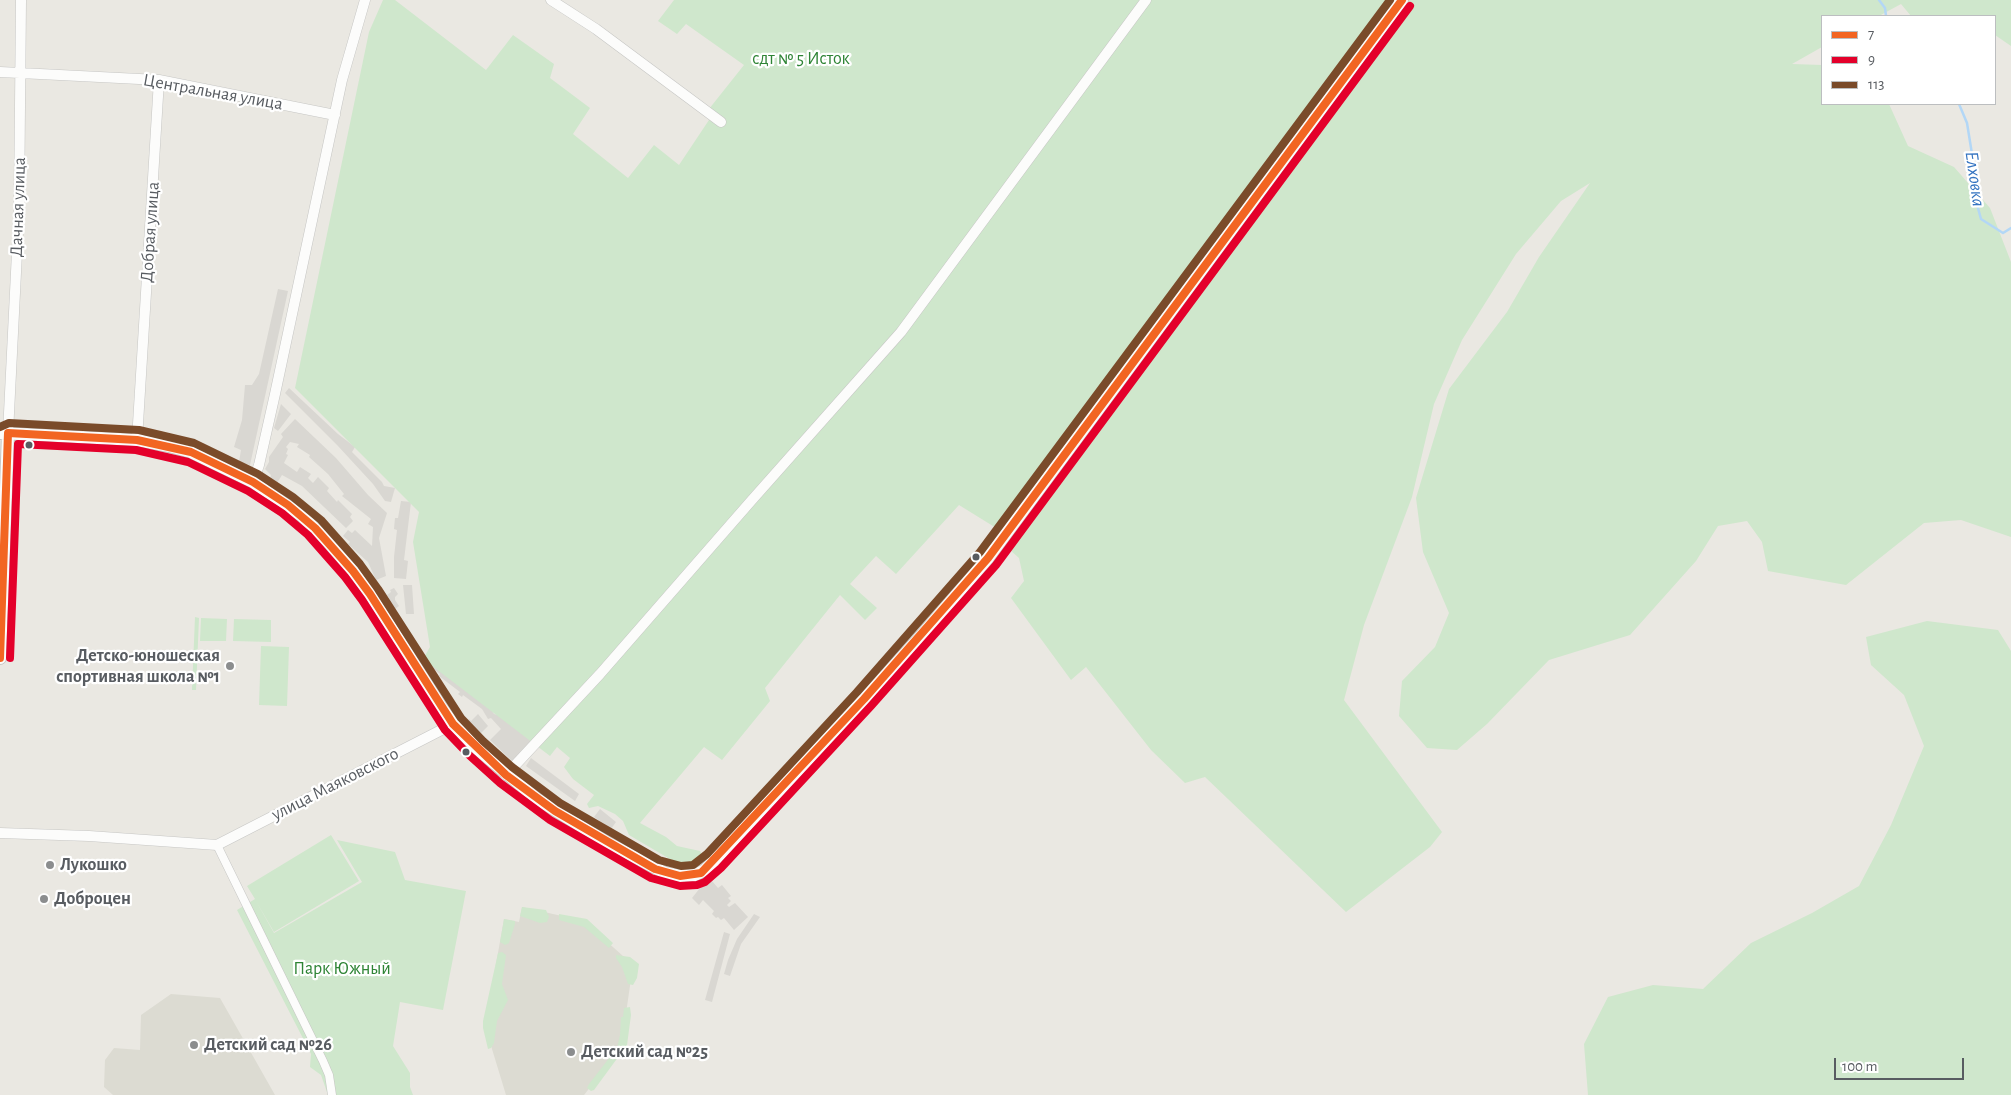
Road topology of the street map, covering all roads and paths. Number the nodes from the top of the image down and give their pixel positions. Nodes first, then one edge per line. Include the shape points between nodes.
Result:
1 (21, 0) edge
2 (365, 0) edge
3 (372, 0) edge
4 (552, 0) edge
5 (1146, 0) edge
6 (1402, 0) edge
7 (361, 14) junction
8 (0, 72) edge
9 (21, 73) junction
10 (160, 80) junction
11 (335, 115) junction
12 (721, 122) dead end
13 (4, 433) edge
14 (137, 440) junction
15 (253, 482) junction
16 (0, 658) edge
17 (453, 724) junction
18 (506, 774) junction
19 (0, 833) edge
20 (217, 845) junction
21 (332, 1095) edge

1 - 9 street, Дачная улица
2 - 7 street
3 - 7 street
4 - 12 street
5 - 18 street via 901,332 607,667
6 - 18 street via 974,576 705,870 695,875 680,876 655,869 554,811
7 - 11 street
8 - 9 street, Центральная улица
9 - 10 street, Центральная улица
9 - 13 street, Дачная улица via 19,212 9,414
10 - 11 street, Центральная улица
10 - 14 street, Добрая улица
11 - 15 street
13 - 14 street
13 - 16 street
14 - 15 street via 191,452
15 - 17 street via 302,516 353,571
17 - 18 street
17 - 20 street, улица Маяковского
19 - 20 street
20 - 21 street via 323,1061

